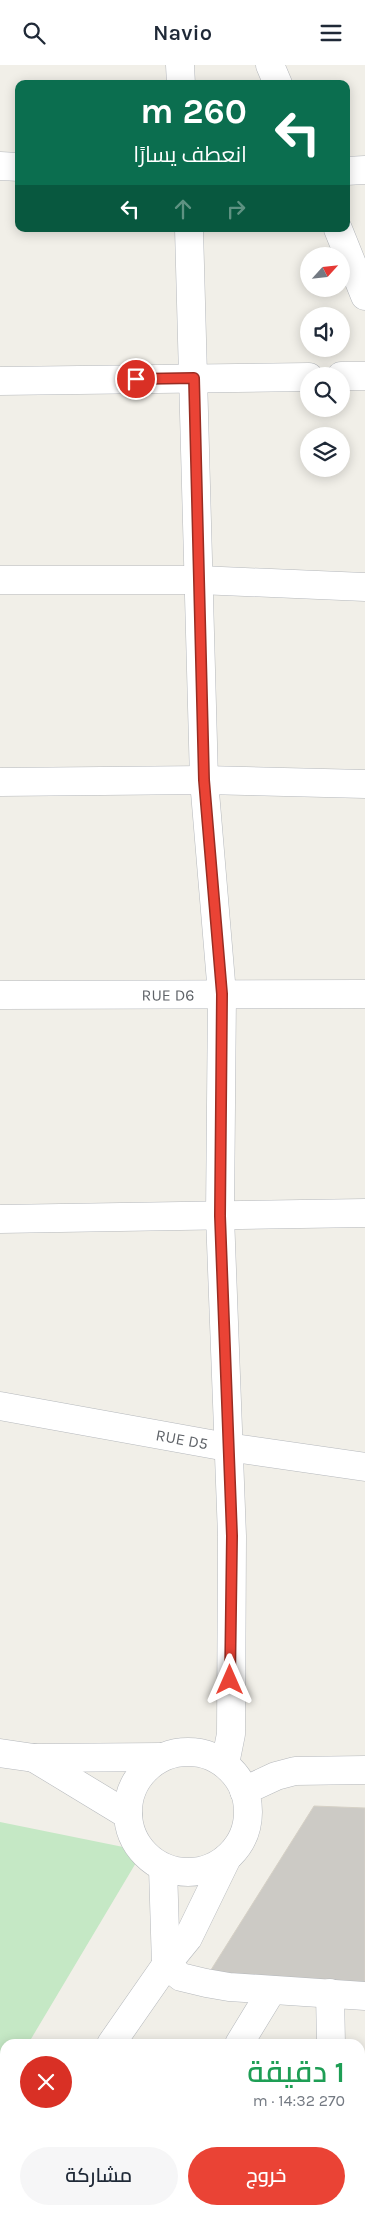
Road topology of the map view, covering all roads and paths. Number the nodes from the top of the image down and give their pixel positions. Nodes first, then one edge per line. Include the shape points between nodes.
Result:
1 (180, 65) edge
2 (270, 65) edge
3 (181, 80) edge
4 (276, 80) edge
5 (0, 166) edge
6 (15, 167) edge
7 (365, 170) edge
8 (350, 171) edge
9 (189, 232) edge
10 (339, 232) edge
11 (365, 295) edge
12 (350, 376) edge
13 (365, 376) edge
14 (300, 377) edge
15 (194, 378) junction
16 (0, 381) edge
17 (0, 580) edge
18 (199, 580) junction
19 (365, 587) edge
20 (204, 780) junction
21 (0, 782) edge
22 (365, 784) edge
23 (222, 994) junction
24 (365, 994) edge
25 (0, 995) edge
26 (365, 1213) edge
27 (220, 1216) junction
28 (0, 1219) edge
29 (0, 1406) edge
30 (227, 1447) junction
31 (365, 1467) edge
32 (0, 1753) edge
33 (162, 1757) junction
34 (34, 1759) junction
35 (225, 1764) junction
36 (365, 1770) edge
37 (244, 1791) junction
38 (128, 1815) junction
39 (227, 1858) junction
40 (164, 1868) junction
41 (166, 1965) junction
42 (272, 1989) junction
43 (330, 1993) junction
44 (365, 1995) edge
45 (114, 2039) edge
46 (242, 2039) edge
47 (331, 2039) edge

1 - 3 street
2 - 4 street
5 - 6 street
7 - 8 street
9 - 15 street
10 - 11 street
12 - 13 street
14 - 15 street
15 - 16 street
15 - 18 street
17 - 18 street
18 - 19 street
18 - 20 street
20 - 21 street
20 - 22 street
20 - 23 street
23 - 24 street, RUE D6
23 - 25 street, RUE D6
23 - 27 street
26 - 27 street
27 - 28 street
27 - 30 street
29 - 30 street, RUE D5
30 - 31 street, RUE D5
30 - 35 street via 232,1536 231,1733
32 - 34 street
33 - 34 street
33 - 35 street via 194,1752
33 - 38 street via 143,1771 132,1788
34 - 38 street
35 - 37 street
36 - 37 street via 295,1771
37 - 39 street via 248,1820 238,1847
38 - 40 street via 131,1835 137,1845 144,1855
39 - 40 street via 201,1872
39 - 41 street via 188,1938
40 - 41 street
41 - 42 street via 181,1977 206,1983
41 - 45 street
42 - 43 street
42 - 46 street
43 - 44 street
43 - 47 street

